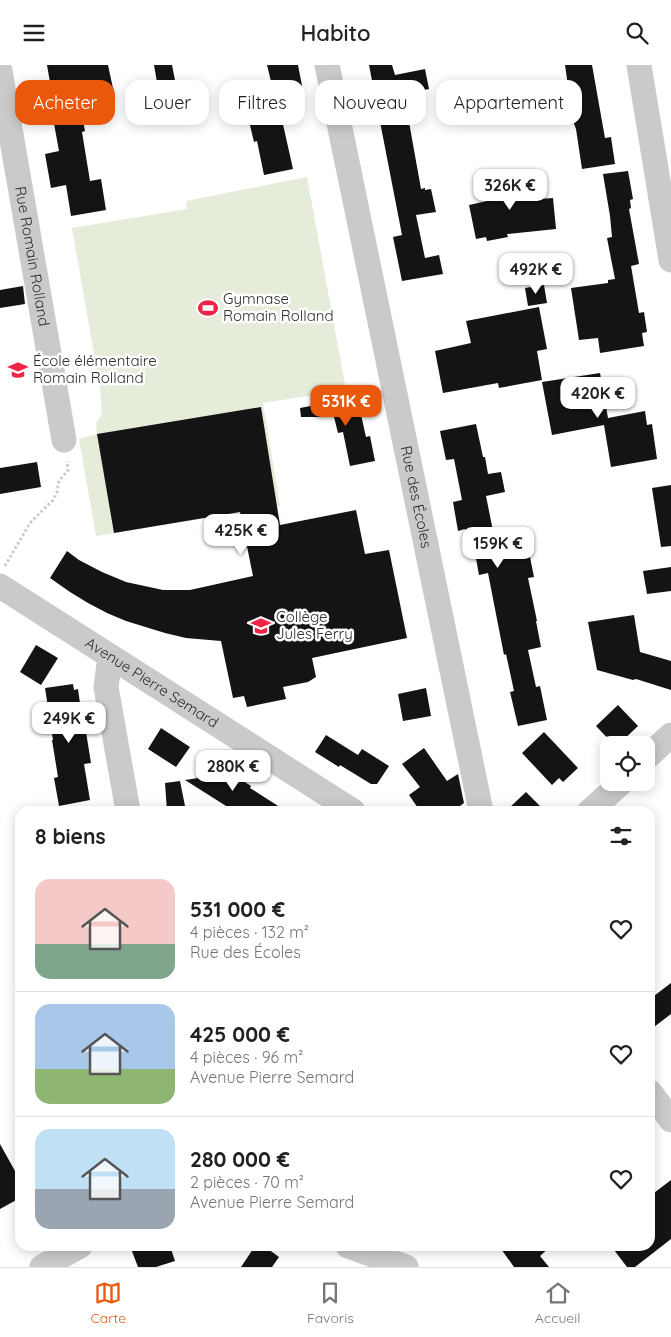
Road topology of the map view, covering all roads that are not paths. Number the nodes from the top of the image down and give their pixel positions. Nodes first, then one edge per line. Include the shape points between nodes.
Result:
1 (327, 65) edge
2 (639, 65) edge
3 (0, 71) edge
4 (671, 260) edge
5 (64, 440) road end
6 (0, 586) edge
7 (110, 657) junction
8 (671, 735) edge
9 (655, 750) edge
10 (612, 791) edge
11 (127, 806) edge
12 (345, 806) edge
13 (480, 806) edge
14 (596, 806) edge
15 (655, 1099) edge
16 (671, 1120) edge
17 (71, 1251) edge
18 (362, 1251) edge
19 (42, 1267) edge
20 (406, 1267) edge

1 - 13 street, Rue des Écoles
2 - 4 street
3 - 5 street, Rue Romain Rolland
6 - 7 street, Avenue Pierre Semard
7 - 11 street via 106,687
7 - 12 street, Avenue Pierre Semard
8 - 9 street
10 - 14 street
15 - 16 street
17 - 19 street
18 - 20 street

